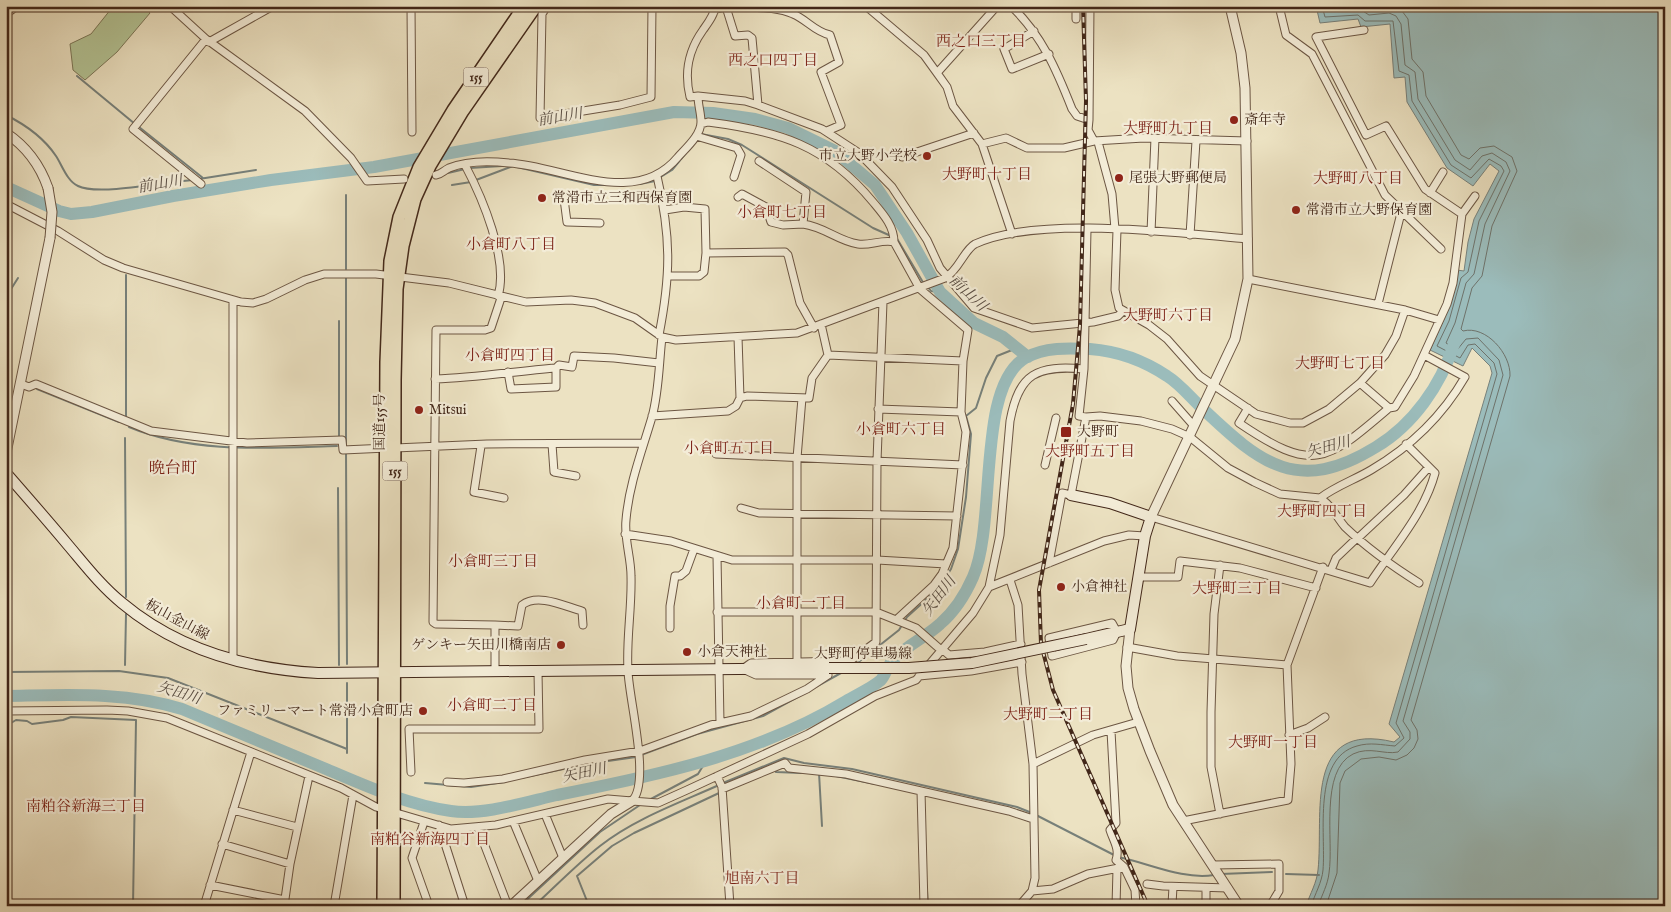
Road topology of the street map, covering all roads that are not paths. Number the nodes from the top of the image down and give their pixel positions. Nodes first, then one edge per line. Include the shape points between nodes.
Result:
1 (17, 6) edge
2 (170, 6) edge
3 (273, 6) edge
4 (411, 6) edge
5 (524, 6) edge
6 (536, 6) edge
7 (547, 6) edge
8 (652, 6) edge
9 (728, 6) edge
10 (866, 6) edge
11 (997, 6) edge
12 (1011, 6) edge
13 (1076, 6) edge
14 (1090, 6) edge
15 (1230, 6) edge
16 (1280, 6) edge
17 (716, 7) edge
18 (6, 14) edge
19 (1076, 19) dead end
20 (1364, 30) dead end
21 (1034, 32) junction
22 (208, 40) junction
23 (1049, 54) junction
24 (937, 73) junction
25 (698, 99) junction
26 (758, 105) junction
27 (1089, 120) junction
28 (701, 123) junction
29 (827, 131) junction
30 (412, 132) dead end
31 (974, 132) junction
32 (6, 133) edge
33 (696, 136) junction
34 (1155, 138) junction
35 (1096, 141) junction
36 (1196, 141) junction
37 (1247, 141) junction
38 (982, 144) junction
39 (435, 149) junction
40 (902, 157) dead end
41 (759, 161) dead end
42 (465, 165) junction
43 (428, 169) junction
44 (1443, 172) dead end
45 (657, 176) junction
46 (734, 177) dead end
47 (404, 179) dead end
48 (201, 184) dead end
49 (1430, 193) junction
50 (1475, 196) dead end
51 (738, 197) dead end
52 (564, 200) dead end
53 (6, 204) edge
54 (665, 210) junction
55 (1404, 213) junction
56 (1462, 214) junction
57 (600, 223) dead end
58 (803, 224) junction
59 (1087, 230) junction
60 (1116, 230) junction
61 (1150, 232) junction
62 (1012, 234) junction
63 (1190, 235) junction
64 (1248, 239) junction
65 (894, 242) junction
66 (1441, 249) dead end
67 (706, 253) junction
68 (669, 276) junction
69 (393, 277) junction
70 (947, 277) junction
71 (1248, 279) junction
72 (921, 288) junction
73 (499, 297) junction
74 (233, 300) junction
75 (883, 302) junction
76 (1378, 304) junction
77 (1405, 310) junction
78 (1123, 311) junction
79 (1439, 320) junction
80 (1086, 323) junction
81 (817, 326) junction
82 (661, 336) junction
83 (738, 337) junction
84 (828, 355) junction
85 (1425, 356) junction
86 (881, 357) junction
87 (963, 361) junction
88 (659, 363) junction
89 (556, 368) junction
90 (1084, 369) junction
91 (508, 372) junction
92 (435, 379) junction
93 (1360, 383) junction
94 (21, 384) junction
95 (1212, 388) junction
96 (740, 398) junction
97 (802, 398) junction
98 (1172, 400) dead end
99 (1248, 408) junction
100 (1389, 408) junction
101 (878, 409) junction
102 (961, 412) junction
103 (652, 416) junction
104 (1056, 418) dead end
105 (1086, 418) junction
106 (1195, 424) junction
107 (1190, 437) junction
108 (233, 442) junction
109 (642, 443) junction
110 (552, 444) junction
111 (1406, 444) junction
112 (481, 446) junction
113 (435, 447) junction
114 (391, 448) junction
115 (6, 453) edge
116 (716, 454) dead end
117 (797, 458) junction
118 (877, 461) junction
119 (963, 465) junction
120 (1045, 465) dead end
121 (1428, 468) junction
122 (6, 473) edge
123 (576, 476) dead end
124 (1071, 495) junction
125 (504, 498) dead end
126 (1320, 498) junction
127 (741, 508) dead end
128 (798, 513) junction
129 (877, 516) junction
130 (957, 516) junction
131 (1151, 517) junction
132 (625, 534) junction
133 (1145, 536) junction
134 (1358, 538) junction
135 (694, 549) junction
136 (717, 556) junction
137 (877, 560) junction
138 (797, 561) junction
139 (1384, 562) junction
140 (1049, 563) junction
141 (946, 564) junction
142 (1220, 565) junction
143 (1322, 567) junction
144 (1331, 570) junction
145 (1138, 577) junction
146 (1010, 580) junction
147 (1419, 583) dead end
148 (989, 588) junction
149 (1316, 588) junction
150 (717, 612) junction
151 (796, 612) junction
152 (876, 612) junction
153 (896, 620) junction
154 (495, 625) junction
155 (583, 625) dead end
156 (670, 628) dead end
157 (1130, 629) junction
158 (1117, 632) junction
159 (1021, 644) junction
160 (1128, 647) junction
161 (940, 649) junction
162 (1212, 659) junction
163 (232, 660) junction
164 (1022, 662) junction
165 (797, 663) junction
166 (1287, 665) junction
167 (742, 669) junction
168 (628, 670) junction
169 (719, 670) junction
170 (538, 671) junction
171 (389, 672) junction
172 (495, 672) junction
173 (919, 676) junction
174 (6, 711) edge
175 (1325, 717) dead end
176 (1138, 722) junction
177 (720, 723) junction
178 (1111, 731) junction
179 (1289, 735) junction
180 (250, 752) junction
181 (639, 752) junction
182 (1033, 764) junction
183 (411, 772) dead end
184 (309, 776) junction
185 (447, 782) dead end
186 (720, 783) junction
187 (921, 791) junction
188 (353, 795) junction
189 (632, 801) junction
190 (387, 808) junction
191 (233, 810) junction
192 (545, 814) junction
193 (1220, 814) junction
194 (1033, 815) junction
195 (1183, 820) junction
196 (513, 821) junction
197 (424, 822) junction
198 (439, 826) junction
199 (297, 827) junction
200 (478, 828) junction
201 (222, 844) junction
202 (563, 858) junction
203 (290, 864) junction
204 (1214, 867) junction
205 (1120, 868) junction
206 (538, 881) junction
207 (210, 884) junction
208 (1147, 884) dead end
209 (1227, 885) junction
210 (1173, 887) junction
211 (1206, 888) junction
212 (1032, 891) junction
213 (285, 903) edge
214 (1172, 904) dead end
215 (204, 906) edge
216 (334, 906) edge
217 (383, 906) edge
218 (394, 906) edge
219 (429, 906) edge
220 (465, 906) edge
221 (510, 906) edge
222 (730, 906) edge
223 (924, 906) edge
224 (1019, 906) edge
225 (1116, 906) edge
226 (1136, 906) edge
227 (1206, 906) edge
228 (1239, 906) edge
229 (1270, 906) edge

1 - 18 street
2 - 22 street
3 - 22 street
4 - 30 street
5 - 39 highway, 国道155号 / 155 via 453,110
6 - 39 highway, 国道155号 / 155
7 - 8 street via 542,14 540,118 620,105 650,96
9 - 17 street
9 - 26 street via 735,36 748,35 752,38
9 - 29 street via 785,11 830,35 839,62 821,72 841,125
10 - 24 street via 924,55
11 - 24 street
12 - 21 street
13 - 19 street
14 - 27 street
15 - 37 street via 1245,83
16 - 55 street via 1286,35 1312,54 1383,191
17 - 25 street via 690,50 688,87 690,97
20 - 49 street via 1316,37 1366,135 1386,126 1424,189
21 - 23 street
21 - 23 street via 1004,49 1012,69
22 - 47 street via 305,111 370,181
22 - 48 street via 133,129
23 - 27 street via 1072,109 1077,116
24 - 31 street via 953,106
25 - 26 street via 745,100
25 - 28 street
26 - 29 street
27 - 35 street via 1088,130
28 - 33 street
28 - 65 street via 750,127 810,148 834,162 855,180 880,210 892,227
29 - 70 street via 859,153 892,187
31 - 38 street
31 - 40 street
32 - 94 street, bridge via 18,141 38,165 48,188 52,212 50,238
33 - 45 street via 672,165
33 - 46 street via 738,148 741,155
34 - 35 street
34 - 36 street
34 - 61 street
35 - 38 street via 1064,148 1027,148 1006,138
35 - 60 street via 1112,194
36 - 37 street
36 - 63 street
37 - 64 street
38 - 62 street
39 - 43 highway, 国道155号 / 155
41 - 58 street via 806,192
42 - 43 street via 442,174
42 - 45 street via 515,163 596,181 640,181
42 - 73 street via 496,238
43 - 69 highway, 国道155号 / 155 via 407,223
44 - 49 street
45 - 54 street
49 - 56 street
50 - 56 street
51 - 58 street via 742,194 766,207 771,222
52 - 57 street via 567,222
53 - 74 street via 104,260
54 - 67 street via 684,207 705,209
54 - 68 street
55 - 66 street
55 - 76 street
56 - 79 street via 1453,283
58 - 65 street via 815,226 849,242
59 - 60 street
59 - 62 street via 1052,229
59 - 80 street
60 - 61 street
60 - 78 street via 1115,290 1117,304
61 - 63 street
62 - 70 street via 973,245
63 - 64 street
64 - 71 street
65 - 72 street
67 - 68 street via 702,275
67 - 81 street via 785,252 800,303
68 - 82 street
69 - 73 street via 449,283
69 - 74 street via 324,274 260,301
69 - 114 highway, 国道155号 / 155
70 - 72 street
70 - 80 street via 974,308 1026,327
71 - 76 street
71 - 95 street via 1236,339
72 - 75 street
72 - 87 street via 968,330
73 - 82 street via 526,302 571,300 595,303 624,313
73 - 92 street via 491,328 436,330
74 - 108 street
75 - 81 street
75 - 86 street
76 - 77 street
77 - 79 street
77 - 93 street via 1396,336
78 - 80 street via 1118,316
78 - 95 street via 1161,334
79 - 85 street
80 - 90 street
81 - 83 street via 788,334
81 - 84 street
82 - 83 street via 676,340
82 - 88 street
83 - 96 street
84 - 86 street
84 - 97 street via 812,378 809,398
85 - 100 street via 1395,407
85 - 111 street via 1465,377 1433,422
86 - 87 street
86 - 101 street
87 - 102 street
88 - 89 street via 574,356 572,367 558,365
88 - 103 street
89 - 91 street
89 - 91 street via 556,387 511,389
90 - 105 street via 1079,416
90 - 148 street via 1043,371 1028,376 1020,388 1012,408 1000,535
91 - 92 street
92 - 113 street
93 - 99 street via 1330,409 1303,423 1262,417
93 - 100 street
94 - 108 street via 29,387 36,384 150,431
94 - 115 street
95 - 99 street
95 - 106 street
96 - 97 street
96 - 103 street via 728,411
97 - 117 street
98 - 106 street
99 - 100 street via 1238,423 1280,448 1306,456 1330,452 1350,442
101 - 102 street
101 - 118 street
102 - 119 street via 966,432
103 - 109 street
104 - 120 street
105 - 107 street via 1100,416 1148,423
105 - 124 street
106 - 107 street
107 - 126 street via 1228,468 1254,482 1292,497
107 - 131 street
108 - 114 street via 334,439 342,440 347,450
108 - 163 street
109 - 110 street
109 - 132 street via 629,498
110 - 112 street
110 - 123 street via 554,472
111 - 121 street
111 - 126 street via 1373,469 1333,488
112 - 113 street
112 - 125 street via 474,492
113 - 114 street
113 - 154 street via 433,622
114 - 171 highway, 国道155号 / 155
116 - 117 street
117 - 118 street
117 - 128 street
118 - 119 street
118 - 129 street
119 - 130 street
121 - 134 street
121 - 139 street via 1435,473 1431,487
122 - 163 main road, 板山金山線 via 95,578 121,603 168,634
124 - 131 main road via 1110,503
124 - 140 street via 1062,493
126 - 134 street
127 - 128 street via 760,513
128 - 129 street
128 - 138 street
129 - 130 street
129 - 137 street
130 - 141 street via 953,548
131 - 133 main road
131 - 143 street
132 - 135 street via 657,538
132 - 168 street via 631,574
133 - 140 street via 1129,535 1104,541
133 - 145 main road
134 - 139 street
134 - 144 street via 1336,558
135 - 136 street
135 - 156 street via 686,571 675,576
136 - 138 street via 732,560
136 - 150 street
137 - 138 street
137 - 141 street
137 - 152 street
138 - 151 street
139 - 144 street via 1370,583
139 - 147 street
140 - 146 street
141 - 153 street via 934,585
142 - 145 street via 1180,561 1178,577
142 - 149 street
142 - 162 street
143 - 144 street
143 - 149 street
145 - 157 main road
146 - 148 street
146 - 159 street via 1018,605
148 - 161 street
149 - 166 street
150 - 151 street
150 - 169 street
151 - 152 street
151 - 165 street
152 - 153 street
152 - 165 street via 876,642 850,661
153 - 161 street via 922,631
154 - 155 street via 518,626 522,605 527,601 549,600 582,612
154 - 172 street
157 - 158 main road, 大野町停車場線
157 - 160 street
158 - 158 street via 1113,640 1052,656 1049,638 1112,623
158 - 167 main road, 大野町停車場線, bridge via 972,663 909,668
159 - 161 street via 949,655
159 - 164 street
160 - 162 street
160 - 176 street via 1128,688
161 - 173 street
162 - 166 street
162 - 193 street via 1211,767
163 - 171 main road, 板山金山線 via 284,672
164 - 173 street
164 - 182 street
165 - 167 street via 751,663
166 - 179 street
167 - 169 main road, 大野町停車場線
167 - 177 street via 756,675 828,675 751,716
168 - 169 main road, 大野町停車場線
168 - 170 main road, 大野町停車場線
168 - 181 street
169 - 177 street
170 - 172 main road, 大野町停車場線
170 - 183 street via 539,729 409,729
171 - 172 main road, 大野町停車場線
171 - 190 highway, 国道155号 / 155
173 - 186 street via 874,696
174 - 180 street via 107,710 148,714 167,718
175 - 179 street
176 - 178 street
176 - 195 street via 1173,805
177 - 181 street
178 - 182 street via 1093,735
178 - 205 street via 1116,823 1110,830
179 - 193 street via 1288,800
180 - 184 street
180 - 191 street
181 - 185 street via 585,760 502,779
181 - 189 street via 639,788
182 - 194 street
184 - 188 street
184 - 199 street
186 - 187 street via 785,762 789,768 837,773
186 - 189 street via 658,802
186 - 222 street
187 - 194 street
187 - 223 street
188 - 190 street
188 - 216 street
189 - 192 street via 608,799
189 - 202 street via 611,814
190 - 197 street
190 - 217 highway, 国道155号 / 155
190 - 218 highway, 国道155号 / 155
191 - 199 street
191 - 201 street
192 - 196 street
192 - 202 street
193 - 195 street
194 - 212 street
195 - 204 street
196 - 200 street
196 - 206 street
197 - 198 street
197 - 219 street via 412,858
198 - 200 street
198 - 220 street
199 - 203 street
200 - 221 street
201 - 203 street
201 - 207 street
202 - 206 street
203 - 213 street
204 - 209 street
204 - 229 street via 1279,864 1279,891
205 - 212 street
205 - 225 street
205 - 226 street via 1135,890
206 - 221 street
207 - 213 street
207 - 215 street
208 - 210 street
209 - 211 street
209 - 228 street
210 - 211 street
210 - 214 street
211 - 227 street
212 - 224 street

